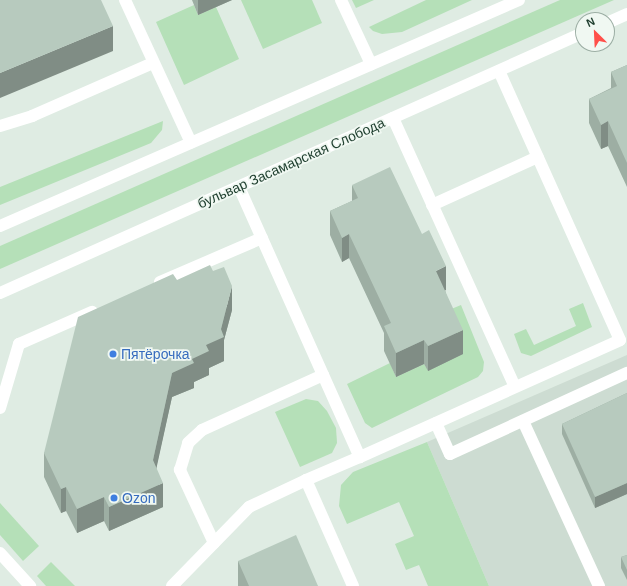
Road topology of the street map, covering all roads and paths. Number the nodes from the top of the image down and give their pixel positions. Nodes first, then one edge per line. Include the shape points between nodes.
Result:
1 (125, 0) edge
2 (341, 0) edge
3 (519, 0) edge
4 (627, 14) edge
5 (615, 19) edge
6 (575, 37) edge
7 (153, 62) junction
8 (371, 64) junction
9 (499, 71) junction
10 (393, 118) junction
11 (0, 126) edge
12 (191, 144) junction
13 (538, 157) junction
14 (239, 187) junction
15 (432, 205) junction
16 (0, 226) edge
17 (262, 238) junction
18 (147, 288) edge
19 (0, 293) edge
20 (104, 307) edge
21 (623, 339) edge
22 (627, 373) edge
23 (323, 375) junction
24 (515, 387) junction
25 (0, 408) edge
26 (523, 421) junction
27 (436, 423) junction
28 (360, 457) junction
29 (306, 480) junction
30 (214, 543) junction
31 (0, 553) edge
32 (30, 586) edge
33 (172, 586) edge
34 (353, 586) edge
35 (599, 586) edge

1 - 7 street
2 - 8 street
3 - 8 street
4 - 5 street
6 - 9 street, бульвар Засамарская Слобода
7 - 11 street via 32,116
7 - 12 street
8 - 12 street
9 - 10 street, бульвар Засамарская Слобода
9 - 13 street
10 - 14 street, бульвар Засамарская Слобода
10 - 15 street
12 - 16 street
13 - 15 street
13 - 21 street
14 - 17 street
14 - 19 street, бульвар Засамарская Слобода
15 - 24 street
17 - 18 street
17 - 23 street
20 - 25 street via 19,344
21 - 24 street
22 - 26 street
23 - 28 street
23 - 30 street via 202,430 188,443 180,470
24 - 27 street
26 - 27 street via 450,454
26 - 35 street
27 - 28 street
28 - 29 street
29 - 30 street via 249,507
29 - 34 street
30 - 33 street
31 - 32 street

